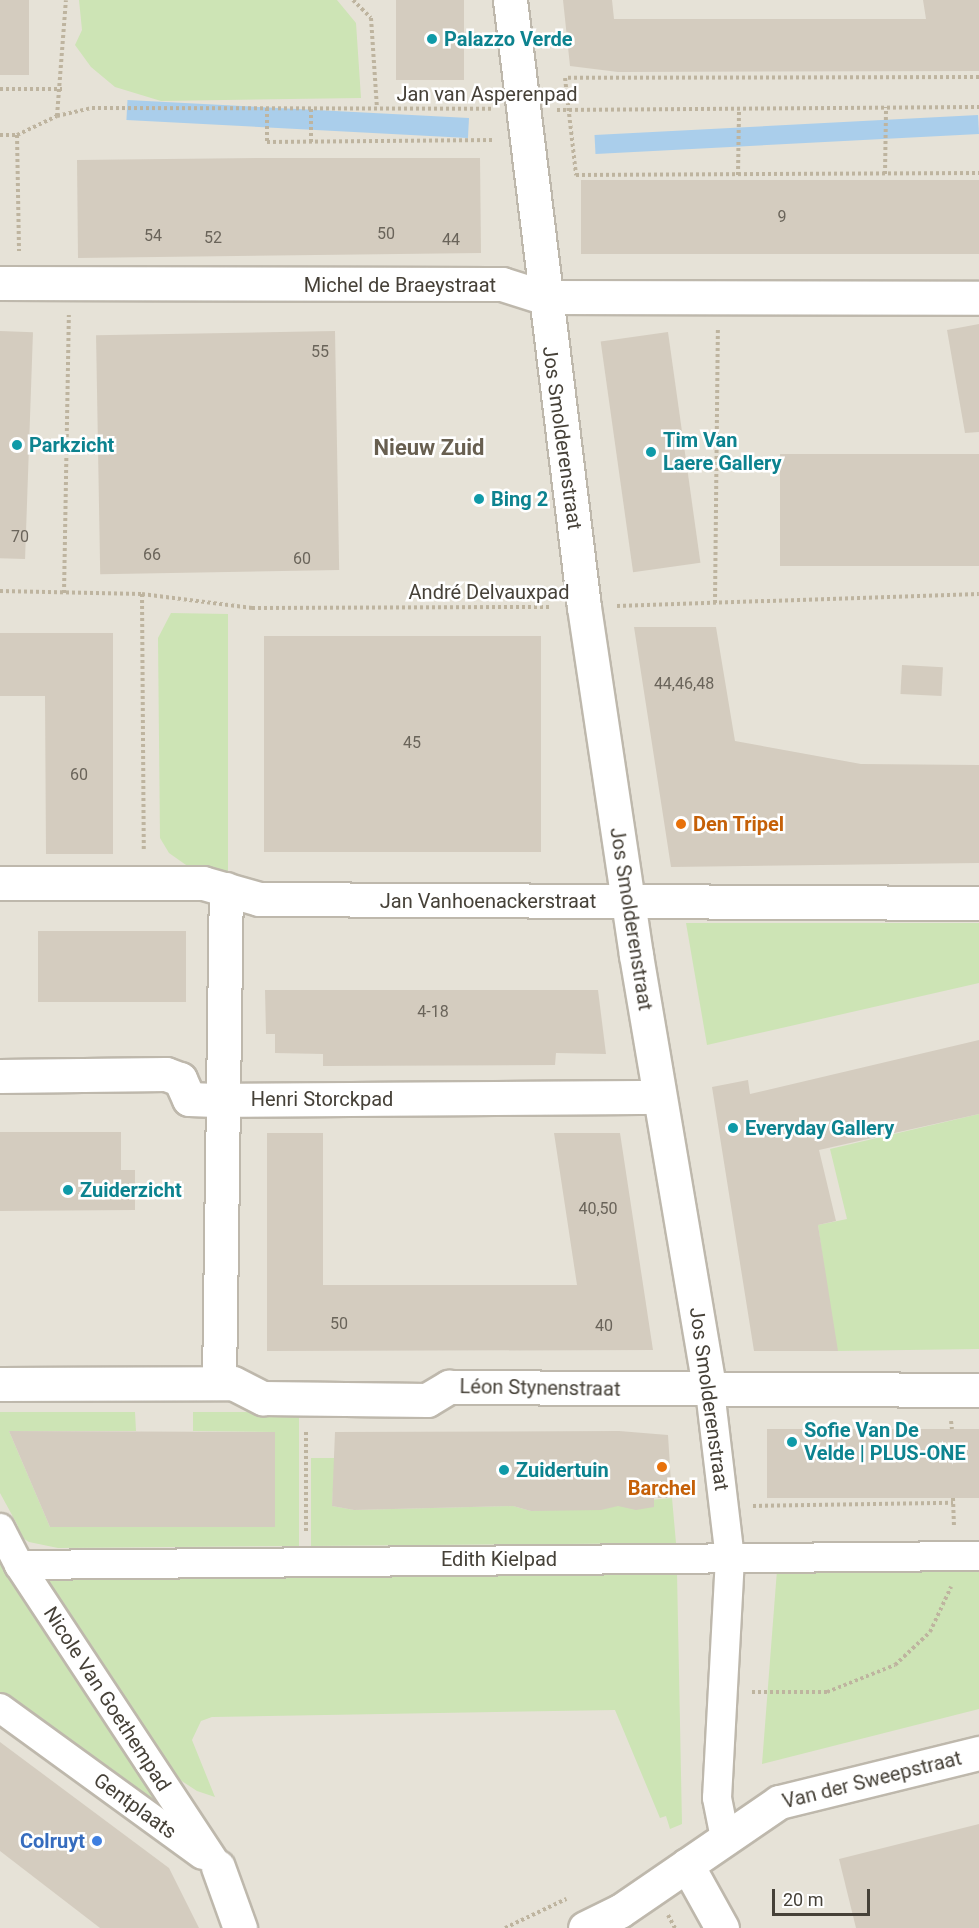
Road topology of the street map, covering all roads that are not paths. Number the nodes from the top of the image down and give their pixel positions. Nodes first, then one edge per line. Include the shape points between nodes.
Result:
1 (510, 0) edge
2 (8, 283) edge
3 (543, 297) junction
4 (979, 298) edge
5 (0, 883) edge
6 (226, 889) junction
7 (644, 902) junction
8 (979, 903) edge
9 (0, 1076) edge
10 (659, 1097) junction
11 (222, 1100) junction
12 (219, 1383) junction
13 (0, 1384) edge
14 (979, 1390) edge
15 (710, 1391) junction
16 (0, 1528) edge
17 (963, 1547) edge
18 (730, 1558) junction
19 (19, 1565) junction
20 (0, 1708) edge
21 (979, 1753) edge
22 (725, 1838) junction
23 (687, 1865) junction
24 (218, 1867) junction
25 (240, 1928) edge
26 (585, 1928) edge
27 (722, 1928) edge

1 - 3 street, Jos Smolderenstraat
2 - 3 street, Michel de Braeystraat via 502,284
3 - 4 street, Michel de Braeystraat
3 - 7 street, Jos Smolderenstraat via 584,606
5 - 6 street, Jan Vanhoenackerstraat via 203,883
6 - 7 street, Jan Vanhoenackerstraat via 259,899
6 - 11 street
7 - 8 street, Jan Vanhoenackerstraat
7 - 10 street, Jos Smolderenstraat
9 - 11 street, Henri Storckpad via 166,1074 180,1079 189,1099
10 - 11 street, Henri Storckpad
10 - 15 street, Jos Smolderenstraat
11 - 12 street
12 - 13 street, Léon Stynenstraat
12 - 15 street, Léon Stynenstraat via 233,1383 263,1398 427,1400 449,1387
14 - 15 street, Léon Stynenstraat
15 - 18 street, Jos Smolderenstraat
16 - 19 street, Nicole Van Goethempad
17 - 18 street, Edith Kielpad
18 - 19 street, Edith Kielpad
18 - 22 street, Jos Smolderenstraat via 717,1798
19 - 24 street, Nicole Van Goethempad
20 - 24 street, Gentplaats
21 - 22 street, Van der Sweepstraat via 779,1802
22 - 23 street, Van der Sweepstraat
23 - 26 street, Van der Sweepstraat
23 - 27 street
24 - 25 street

